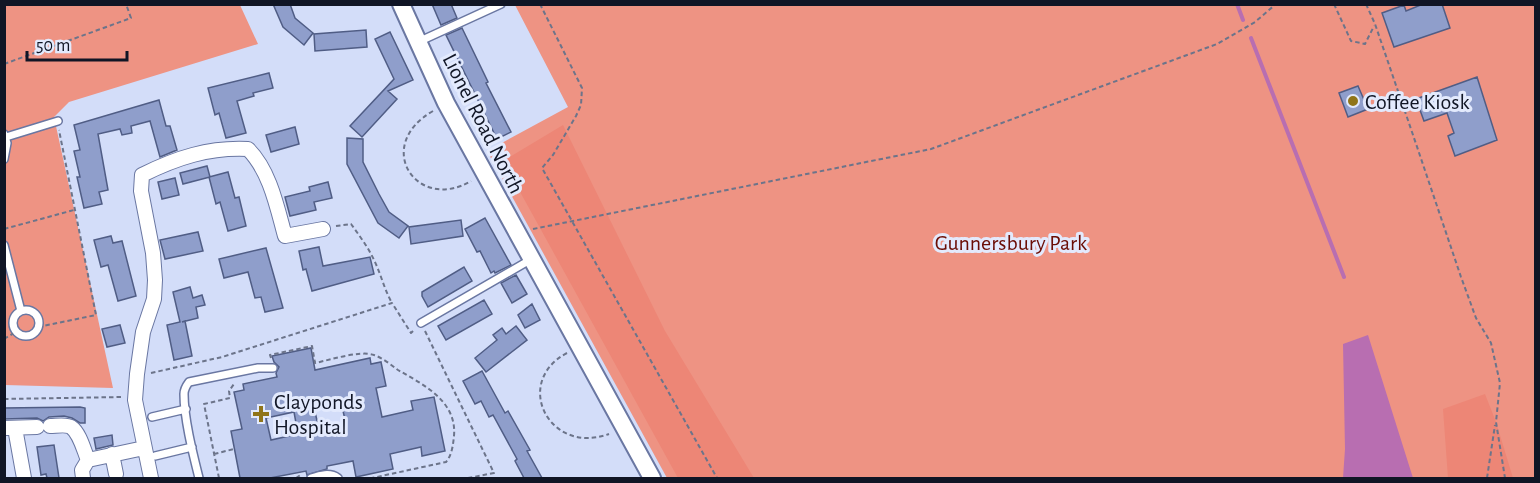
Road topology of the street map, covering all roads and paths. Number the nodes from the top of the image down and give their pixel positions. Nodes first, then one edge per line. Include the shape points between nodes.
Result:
1 (126, 4) edge
2 (401, 4) edge
3 (501, 4) edge
4 (540, 4) edge
5 (1276, 4) edge
6 (1334, 4) edge
7 (1366, 4) edge
8 (1375, 24) junction
9 (418, 42) junction
10 (4, 64) edge
11 (446, 103) junction
12 (58, 121) joint
13 (5, 136) edge
14 (4, 159) edge
15 (484, 174) junction
16 (75, 209) junction
17 (572, 221) junction
18 (4, 229) edge
19 (323, 229) joint
20 (516, 233) junction
21 (4, 245) edge
22 (531, 260) junction
23 (392, 303) junction
24 (21, 311) junction
25 (421, 323) junction
26 (38, 327) junction
27 (16, 332) junction
28 (4, 339) edge
29 (580, 346) junction
30 (273, 368) joint
31 (137, 374) junction
32 (243, 382) dead end
33 (126, 397) dead end
34 (4, 399) edge
35 (186, 409) junction
36 (152, 417) dead end
37 (1496, 422) junction
38 (624, 426) junction
39 (10, 428) edge
40 (192, 447) junction
41 (234, 450) dead end
42 (150, 452) junction
43 (112, 454) junction
44 (214, 454) junction
45 (88, 460) junction
46 (116, 474) dead end
47 (24, 478) edge
48 (83, 478) edge
49 (151, 478) edge
50 (199, 478) edge
51 (219, 478) edge
52 (311, 478) edge
53 (338, 478) edge
54 (372, 478) edge
55 (468, 478) edge
56 (652, 478) edge
57 (717, 478) edge
58 (1487, 478) edge
59 (1505, 478) edge

1 - 10 path via 131,18
2 - 9 street, Lionel Road North
3 - 9 lane
4 - 17 path via 582,88 576,116 542,168
5 - 17 path via 1255,22 1217,44 931,149
6 - 8 path via 1351,41 1365,44
7 - 8 path
8 - 37 path via 1461,278 1476,318 1491,343 1500,383
9 - 11 street, Lionel Road North
11 - 15 street, Lionel Road North
11 - 15 path via 421,118 408,133 403,153 409,171 424,186 446,190
12 - 13 lane
12 - 16 path
13 - 14 lane
15 - 20 street, Lionel Road North
16 - 18 path
16 - 26 path via 96,315
17 - 20 path
17 - 57 path
19 - 23 path via 351,224 374,259
19 - 31 street via 285,236 275,198 248,149 227,148 188,155 142,175 155,280
20 - 22 street, Lionel Road North
21 - 24 lane
22 - 25 lane
22 - 29 street, Lionel Road North
23 - 25 path via 411,333
23 - 31 path via 222,357
24 - 26 lane via 32,312
24 - 27 lane via 13,321
25 - 55 path via 494,473
26 - 27 lane via 26,336
27 - 28 path
29 - 38 street, Lionel Road North
29 - 38 path via 551,363 541,382 540,394 547,417 565,434 585,439
30 - 35 lane via 189,382 184,393
30 - 54 path via 270,355 312,346 315,363 372,354 439,396 455,427 450,458
31 - 42 street via 135,400
32 - 44 path via 230,387 230,398 204,404
33 - 34 path
35 - 36 lane
35 - 40 lane
37 - 58 path
37 - 59 path
38 - 56 street, Lionel Road North
39 - 45 street via 72,427
39 - 47 street
40 - 42 lane
40 - 50 lane
41 - 44 path
42 - 43 street
42 - 49 street
43 - 45 street
43 - 46 street
44 - 51 path
45 - 48 street via 82,470
52 - 53 lane via 326,474

